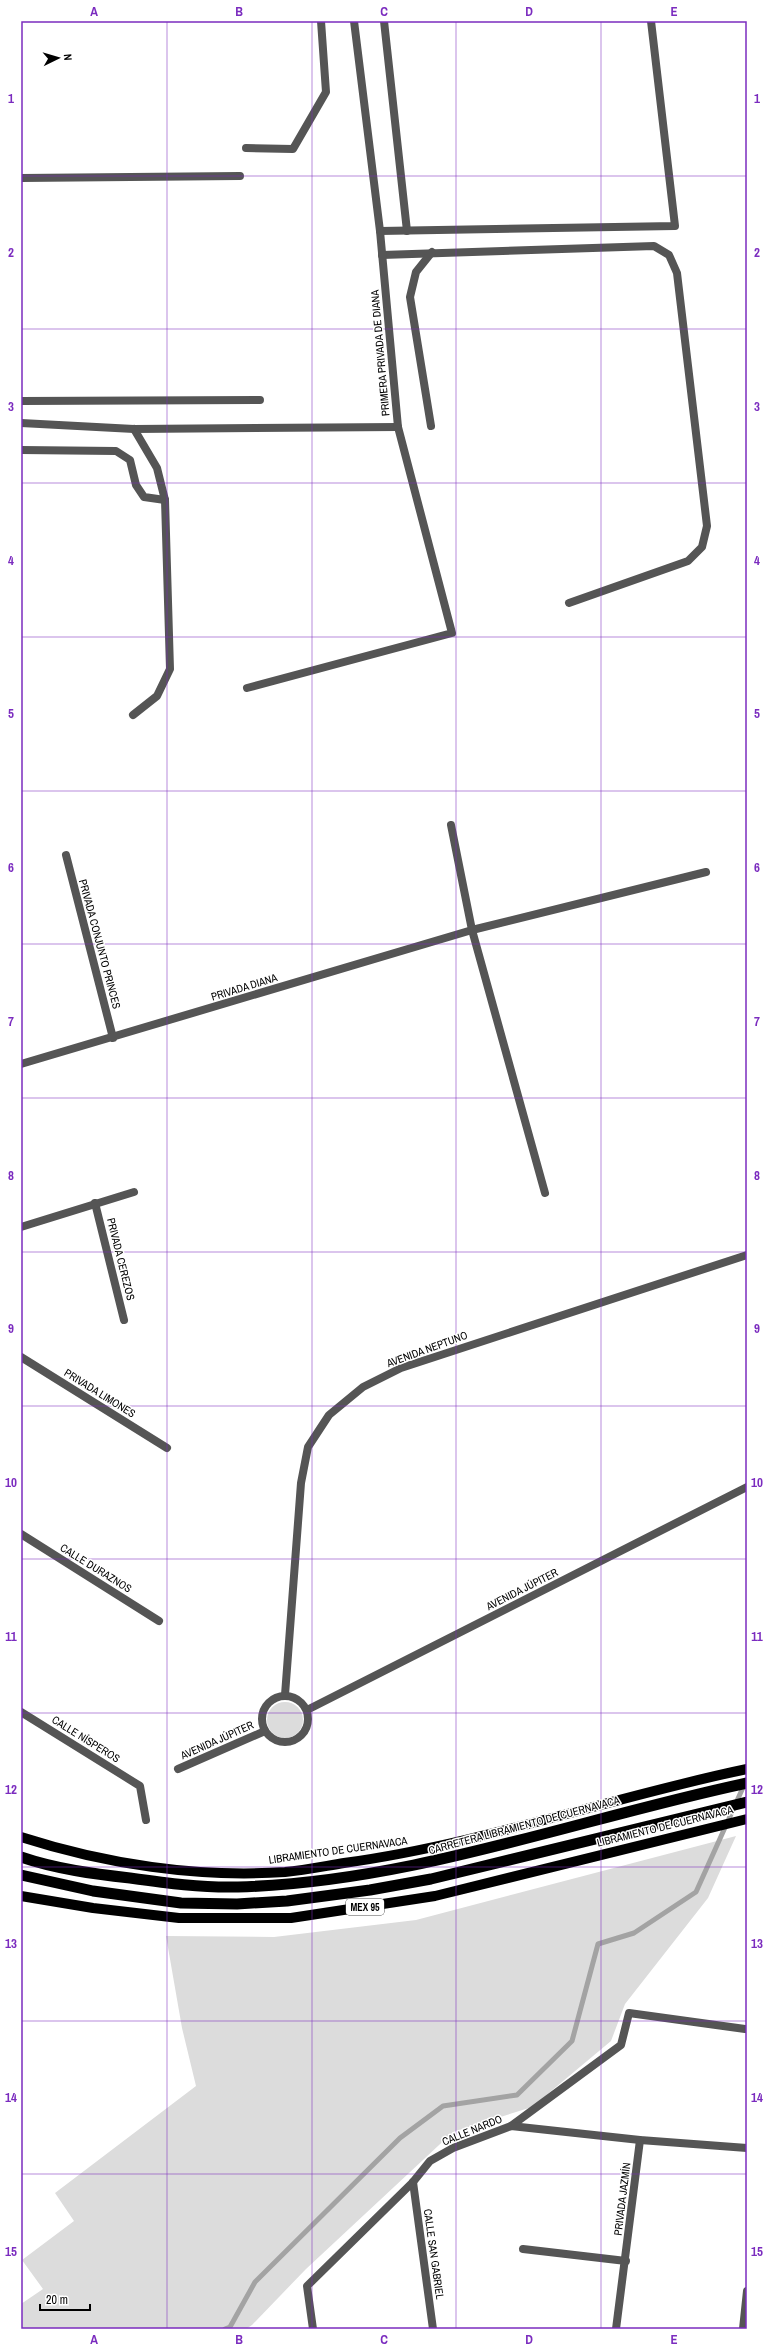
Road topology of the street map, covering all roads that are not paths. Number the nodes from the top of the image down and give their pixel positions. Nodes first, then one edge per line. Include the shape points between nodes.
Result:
1 (321, 21) edge
2 (354, 21) edge
3 (384, 21) edge
4 (651, 21) edge
5 (246, 148) dead end
6 (240, 176) dead end
7 (21, 178) edge
8 (380, 231) junction
9 (407, 231) junction
10 (432, 252) junction
11 (382, 255) junction
12 (260, 400) dead end
13 (21, 401) edge
14 (21, 423) edge
15 (431, 426) dead end
16 (398, 427) junction
17 (134, 429) junction
18 (21, 450) edge
19 (165, 500) junction
20 (569, 603) dead end
21 (247, 688) dead end
22 (133, 715) dead end
23 (451, 824) dead end
24 (66, 855) dead end
25 (706, 872) dead end
26 (472, 930) junction
27 (113, 1038) junction
28 (21, 1064) edge
29 (134, 1192) dead end
30 (545, 1194) dead end
31 (95, 1204) junction
32 (21, 1227) edge
33 (747, 1255) edge
34 (124, 1320) dead end
35 (21, 1357) edge
36 (166, 1448) dead end
37 (747, 1487) edge
38 (21, 1534) edge
39 (159, 1621) dead end
40 (285, 1695) junction
41 (307, 1710) junction
42 (21, 1712) edge
43 (265, 1731) junction
44 (747, 1769) edge
45 (178, 1770) dead end
46 (747, 1783) edge
47 (747, 1802) edge
48 (747, 1819) edge
49 (146, 1820) dead end
50 (21, 1837) edge
51 (21, 1857) edge
52 (21, 1875) edge
53 (21, 1896) edge
54 (745, 2029) dead end
55 (511, 2126) junction
56 (640, 2140) junction
57 (747, 2148) edge
58 (414, 2182) junction
59 (522, 2249) dead end
60 (626, 2261) junction
61 (747, 2291) edge
62 (314, 2329) edge
63 (433, 2329) edge
64 (616, 2329) edge
65 (742, 2329) edge

1 - 5 street via 326,92 293,149
2 - 8 street, PRIMERA PRIVADA DE DIANA
3 - 9 street
4 - 9 street via 675,226
6 - 7 street
8 - 9 street
8 - 11 street, PRIMERA PRIVADA DE DIANA
10 - 11 street
10 - 15 street via 416,272 410,297
10 - 20 street via 654,246 669,255 677,273 707,526 702,546 688,561
11 - 16 street, PRIMERA PRIVADA DE DIANA
12 - 13 street
14 - 17 street, PRIMERA PRIVADA DE DIANA
16 - 17 street, PRIMERA PRIVADA DE DIANA
16 - 21 street via 452,633
17 - 19 street via 157,468
18 - 19 street via 116,450 130,460 136,485 144,497
19 - 22 street via 170,669 157,696
23 - 26 street
24 - 27 street, PRIVADA CONJUNTO PRINCES
25 - 26 street, PRIVADA DIANA
26 - 27 street, PRIVADA DIANA
26 - 30 street
27 - 28 street, PRIVADA DIANA
29 - 31 street
31 - 32 street
31 - 34 street, PRIVADA CEREZOS
33 - 40 street, AVENIDA NEPTUNO via 401,1368 363,1387 329,1415 308,1447 301,1483
35 - 36 street, PRIVADA LIMONES
37 - 41 street, AVENIDA JÚPITER
38 - 39 street, CALLE DURAZNOS
40 - 41 street via 302,1702
40 - 43 street via 270,1701 265,1707 262,1715
41 - 43 street via 308,1727 296,1740 279,1742
42 - 49 street, CALLE NÍSPEROS via 140,1786
43 - 45 street, AVENIDA JÚPITER
44 - 50 main road, LIBRAMIENTO DE CUERNAVACA via 426,1850 286,1872 184,1871 105,1858
46 - 51 highway, CARRETERA LIBRAMIENTO DE CUERNAVACA via 427,1864 288,1884 237,1887 182,1885 98,1874
47 - 52 highway, MEX 95 via 431,1879 288,1902 181,1902 93,1891
48 - 53 main road, LIBRAMIENTO DE CUERNAVACA / MEX 95 via 702,1828 435,1896 291,1918 179,1918
54 - 55 street via 629,2013 621,2045
55 - 56 street, CALLE NARDO
55 - 58 street, CALLE NARDO via 453,2148 430,2161
56 - 57 street, CALLE NARDO
56 - 60 street, PRIVADA JAZMÍN
58 - 62 street, CALLE NARDO via 307,2286
58 - 63 street, CALLE SAN GABRIEL
59 - 60 street
60 - 64 street, PRIVADA JAZMÍN
61 - 65 street

